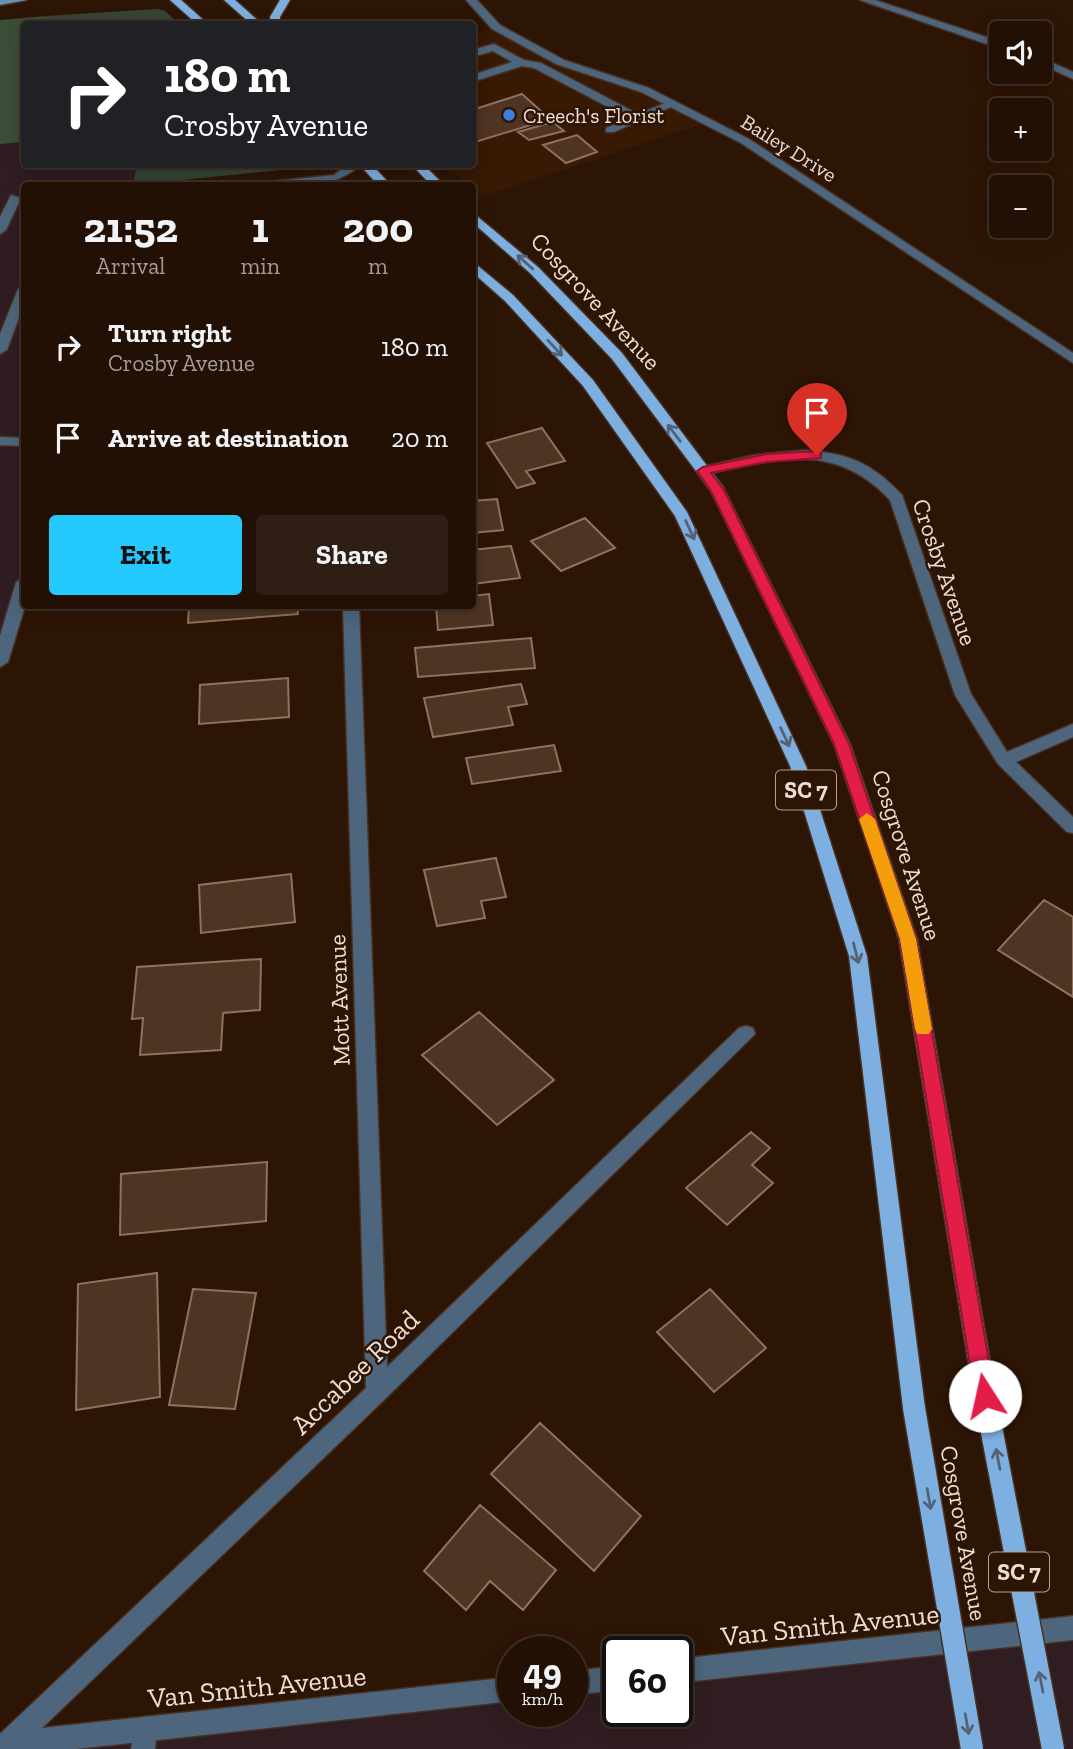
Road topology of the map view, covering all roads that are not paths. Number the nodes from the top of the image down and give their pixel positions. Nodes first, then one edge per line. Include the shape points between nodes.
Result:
1 (22, 0) edge
2 (175, 0) edge
3 (229, 0) edge
4 (285, 0) edge
5 (471, 0) edge
6 (866, 0) edge
7 (0, 2) edge
8 (200, 21) edge
9 (254, 21) edge
10 (275, 21) edge
11 (513, 37) junction
12 (989, 42) edge
13 (494, 47) junction
14 (476, 53) edge
15 (521, 63) junction
16 (1052, 66) edge
17 (1073, 76) edge
18 (476, 78) edge
19 (672, 104) junction
20 (638, 118) junction
21 (610, 130) dead end
22 (352, 168) edge
23 (368, 168) edge
24 (420, 168) edge
25 (337, 182) edge
26 (382, 182) edge
27 (435, 182) edge
28 (0, 198) edge
29 (20, 198) edge
30 (476, 219) edge
31 (0, 230) edge
32 (476, 269) edge
33 (21, 297) edge
34 (0, 350) edge
35 (1073, 359) edge
36 (0, 441) edge
37 (21, 442) edge
38 (703, 471) junction
39 (21, 592) edge
40 (351, 609) edge
41 (0, 662) edge
42 (1073, 730) edge
43 (1004, 760) junction
44 (1073, 827) edge
45 (746, 1034) dead end
46 (377, 1392) junction
47 (1073, 1628) edge
48 (693, 1669) edge
49 (497, 1691) edge
50 (144, 1739) edge
51 (5, 1746) edge
52 (972, 1749) edge
53 (1054, 1749) edge

1 - 7 street
2 - 8 main road
3 - 9 main road
4 - 10 main road
5 - 11 street, Bailey Drive via 496,27
6 - 12 street
11 - 13 street
11 - 19 street, Bailey Drive via 560,62 645,90
13 - 14 street
13 - 15 street
15 - 18 street
15 - 20 street via 537,65
16 - 17 street
19 - 20 street
19 - 35 street, Bailey Drive via 745,141
20 - 21 street
22 - 25 street
23 - 26 main road
24 - 27 main road
28 - 29 street
29 - 31 street
38 -> 30 main road, Cosgrove Avenue / SC 7 via 617,356 534,270
32 -> 52 main road, Cosgrove Avenue / SC 7, bridge via 588,383 682,515 798,766 858,956 914,1408
33 - 34 street
36 - 37 street
38 - 43 street, Crosby Avenue via 767,458 832,456 870,469 885,482 897,498 962,695
53 -> 38 main road, Cosgrove Avenue / SC 7, bridge via 985,1396 908,939 842,744 718,490
39 - 41 street
40 - 46 street, Mott Avenue
42 - 43 street
43 - 44 street, Crosby Avenue
45 - 46 street, Accabee Road
46 - 51 street, Accabee Road
47 - 48 street, Van Smith Avenue
49 - 50 street, Van Smith Avenue
50 - 51 street, Van Smith Avenue

